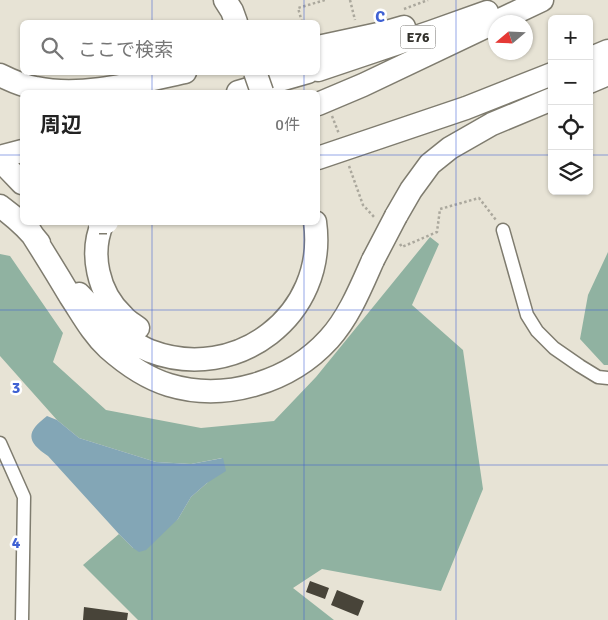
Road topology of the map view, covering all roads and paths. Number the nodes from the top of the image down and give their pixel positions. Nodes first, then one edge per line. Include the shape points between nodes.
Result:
1 (225, 0) edge
2 (240, 0) edge
3 (325, 0) edge
4 (350, 0) edge
5 (428, 0) edge
6 (490, 0) edge
7 (517, 0) edge
8 (542, 0) edge
9 (397, 12) dead end
10 (363, 18) dead end
11 (235, 20) edge
12 (249, 20) edge
13 (301, 20) edge
14 (320, 47) edge
15 (608, 51) edge
16 (593, 57) edge
17 (320, 69) edge
18 (0, 74) edge
19 (608, 74) edge
20 (169, 75) edge
21 (256, 75) edge
22 (269, 75) edge
23 (298, 75) edge
24 (548, 76) edge
25 (593, 80) edge
26 (51, 90) edge
27 (89, 90) edge
28 (245, 90) edge
29 (261, 90) edge
30 (274, 90) edge
31 (548, 100) edge
32 (320, 103) edge
33 (20, 153) edge
34 (320, 157) edge
35 (6, 165) edge
36 (0, 206) edge
37 (20, 222) edge
38 (24, 225) edge
39 (103, 225) edge
40 (301, 225) edge
41 (315, 225) edge
42 (503, 230) dead end
43 (30, 231) junction
44 (608, 378) edge
45 (0, 443) edge
46 (22, 620) edge

1 - 11 highway
2 - 12 highway
3 - 13 path via 298,8
4 - 10 path via 354,20
5 - 9 path
6 - 14 highway via 383,33
7 - 17 highway, E76
8 - 32 highway
15 - 16 highway
18 - 26 highway via 15,82
19 - 25 highway
20 - 27 highway
21 - 29 highway, bridge
22 - 30 highway
23 - 28 highway
24 - 34 highway via 466,108
31 - 43 highway, bridge via 492,124 450,148 430,164 411,190 345,318 329,339 310,357 289,370 244,388 218,391 169,385 125,362 90,328
33 - 35 highway
36 - 37 highway
38 - 43 highway
39 - 40 highway via 96,252 98,275 122,316 158,339 178,345 200,346 245,333 264,321 280,304 299,264
41 - 43 highway via 313,270 291,313 258,342 237,352 215,358 192,359 171,357 131,340 80,295
42 - 44 street via 527,316 537,331 580,366 598,377
45 - 46 street via 24,497

